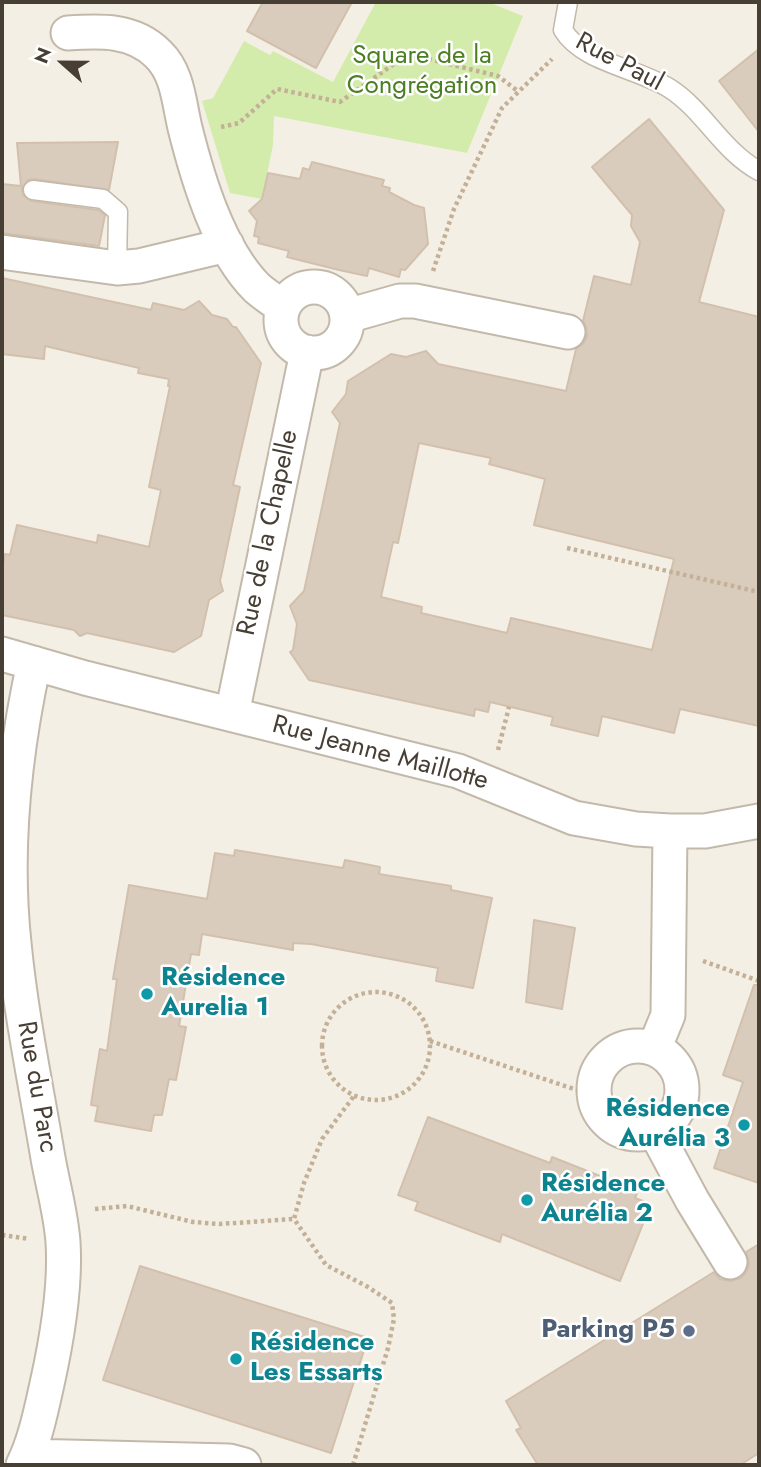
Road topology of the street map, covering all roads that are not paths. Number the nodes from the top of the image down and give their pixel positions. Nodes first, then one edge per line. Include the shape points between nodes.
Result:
1 (568, 2) edge
2 (68, 33) dead end
3 (759, 171) edge
4 (33, 190) dead end
5 (227, 245) junction
6 (2, 253) edge
7 (117, 268) junction
8 (283, 307) junction
9 (346, 316) junction
10 (568, 331) dead end
11 (307, 352) junction
12 (2, 654) edge
13 (34, 663) junction
14 (232, 714) junction
15 (759, 821) edge
16 (670, 831) junction
17 (654, 1049) junction
18 (655, 1131) junction
19 (730, 1262) dead end
20 (25, 1461) edge
21 (244, 1465) edge

1 - 3 lane, Rue Paul via 563,30 570,41 670,89 724,145
2 - 5 street via 112,32 132,38 166,63 208,202
4 - 7 lane via 103,199 118,212
5 - 7 street
5 - 8 street via 256,287
6 - 7 street
8 - 9 street via 297,291 318,287 338,297
8 - 11 street via 284,335
9 - 10 street via 400,301 423,301
9 - 11 street via 336,344
11 - 14 street, Rue de la Chapelle
12 - 13 street, Rue Jeanne Maillotte
13 - 14 street, Rue Jeanne Maillotte
13 - 20 street, Rue du Parc via 14,783 10,891 28,1043 63,1244 54,1352
14 - 16 street, Rue Jeanne Maillotte via 425,762 490,782 574,818
15 - 16 street, Rue Jeanne Maillotte via 705,831
16 - 17 street via 668,1015
17 - 18 street via 676,1068 682,1097 668,1123
17 - 18 street via 640,1046 613,1054 596,1077 594,1096 603,1118 614,1128 627,1133
18 - 19 street
20 - 21 street via 229,1461

